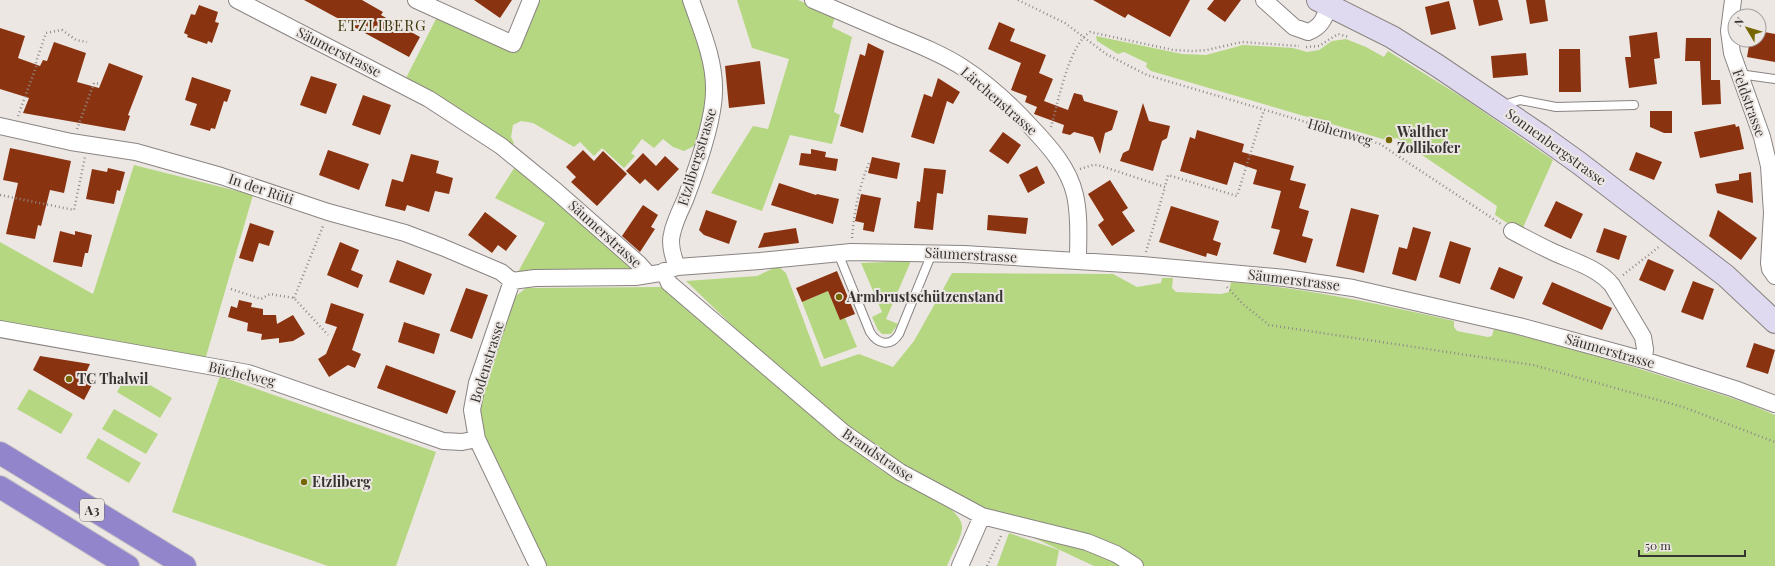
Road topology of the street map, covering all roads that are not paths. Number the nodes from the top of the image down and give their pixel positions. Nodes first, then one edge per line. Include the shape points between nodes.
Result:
1 (416, 0) edge
2 (531, 0) edge
3 (691, 0) edge
4 (813, 0) edge
5 (1264, 0) edge
6 (1733, 0) edge
7 (242, 1) edge
8 (1326, 2) edge
9 (1739, 74) junction
10 (1775, 79) edge
11 (1634, 105) dead end
12 (1504, 110) junction
13 (8, 124) edge
14 (1773, 186) edge
15 (1512, 231) road end
16 (933, 252) junction
17 (838, 254) junction
18 (1078, 261) junction
19 (671, 269) junction
20 (648, 274) junction
21 (1775, 276) edge
22 (512, 281) junction
23 (1775, 322) edge
24 (0, 329) edge
25 (1644, 360) junction
26 (1775, 404) edge
27 (477, 439) junction
28 (0, 453) edge
29 (0, 487) edge
30 (982, 516) junction
31 (128, 566) edge
32 (185, 566) edge
33 (538, 566) edge
34 (960, 566) edge
35 (1135, 566) edge

1 - 2 street via 513,44
3 - 19 street, Etzlibergstrasse via 708,50 714,92 711,118 672,235
4 - 18 street, Lärchenstrasse via 931,50 962,67 1020,115 1047,142 1075,194
5 - 8 street via 1294,26 1308,32 1315,29 1325,18
6 - 9 street, Feldstrasse via 1729,31
7 - 20 street, Säumerstrasse via 428,99 501,146 556,191
8 - 12 main road, Sonnenbergstrasse via 1392,37
9 - 10 lane
9 - 14 street, Feldstrasse via 1766,149
11 - 12 lane via 1556,107 1520,100 1510,103
12 - 23 main road, Sonnenbergstrasse via 1579,163 1726,276
13 - 22 street, In der Rüti via 71,142 136,152 221,176 328,212 405,233 501,272
14 - 21 street, Feldstrasse via 1769,263 1770,270
15 - 25 street via 1598,272 1612,285 1643,337
16 - 17 street, Säumerstrasse
16 - 17 lane via 899,334 892,342 883,344 877,342 870,332
16 - 18 street, Säumerstrasse
17 - 19 street, Säumerstrasse
18 - 25 street, Säumerstrasse via 1285,278 1353,288 1519,326
19 - 20 street, Säumerstrasse
19 - 30 street, Brandstrasse via 669,283 843,432 900,472
20 - 22 street via 635,277 535,278
22 - 27 street, Bodenstrasse via 474,398 473,418
24 - 27 street, Büchelweg via 248,373 443,441 462,442
25 - 26 street, Säumerstrasse
27 - 33 street, Bodenstrasse
28 - 32 highway, A3
29 - 31 highway, A3
30 - 34 street
30 - 35 street, Brandstrasse via 1087,542 1116,554

